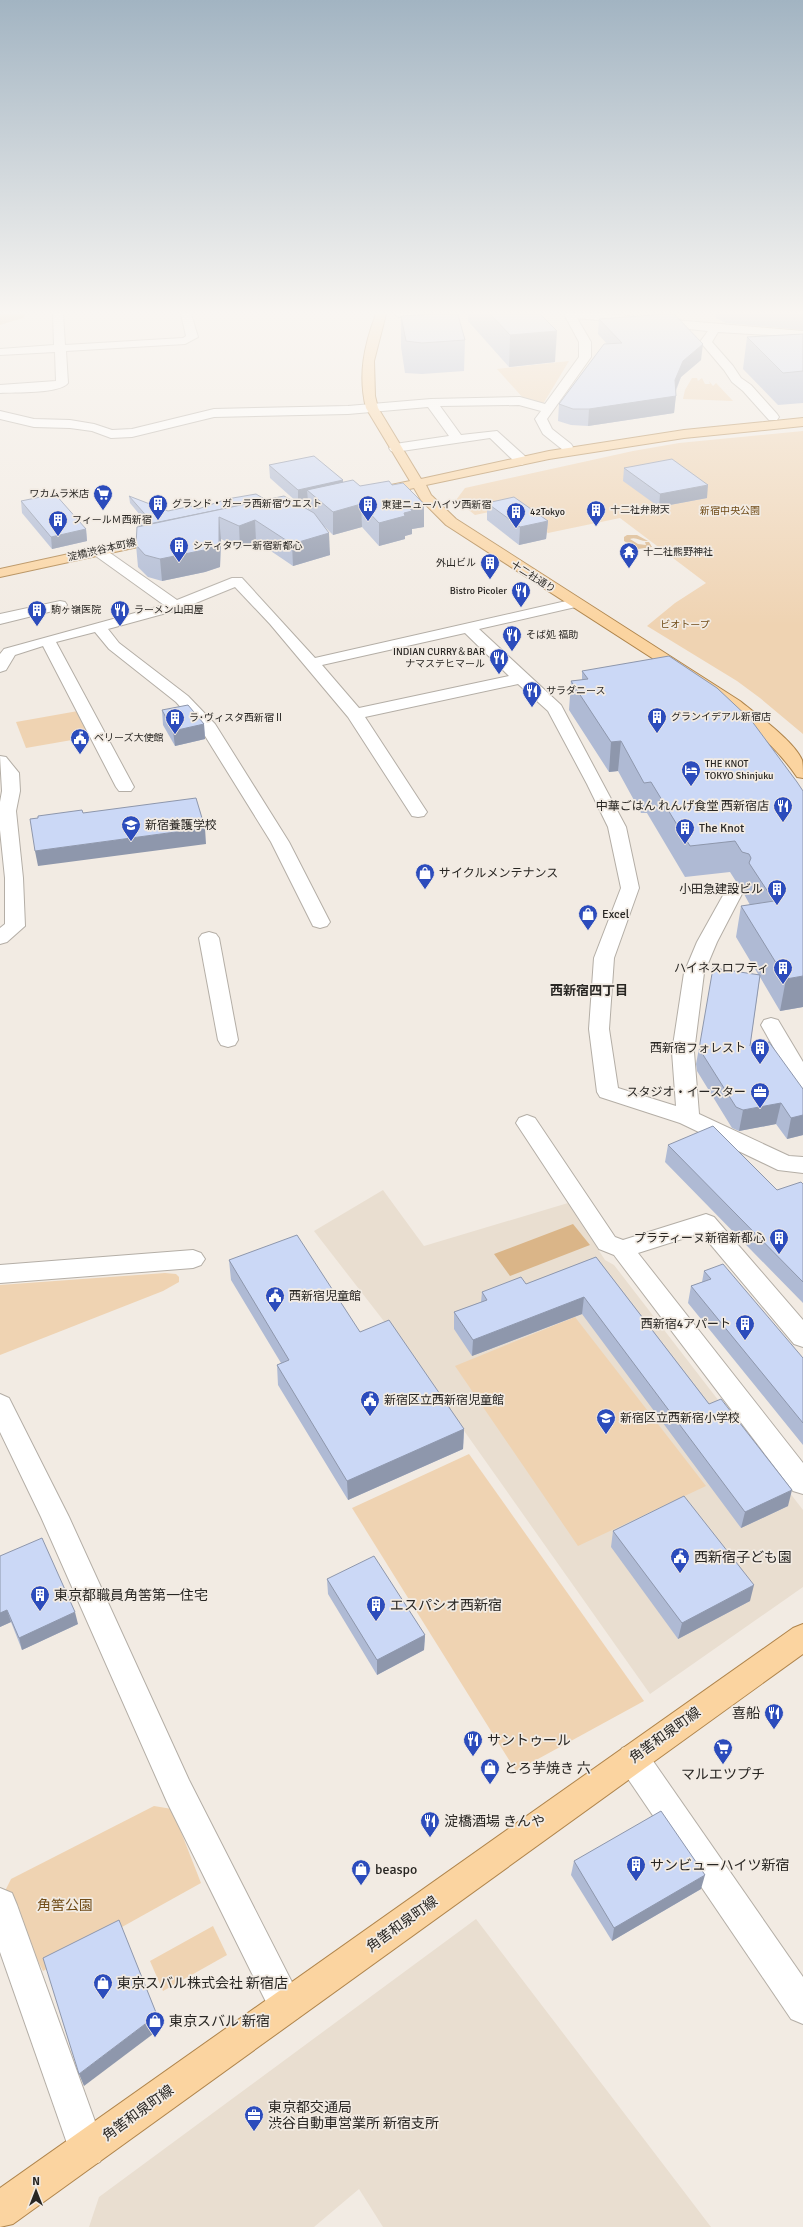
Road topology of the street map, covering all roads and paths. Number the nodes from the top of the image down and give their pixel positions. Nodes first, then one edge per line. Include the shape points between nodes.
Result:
1 (12, 418) edge
2 (193, 418) edge
3 (378, 418) edge
4 (442, 418) edge
5 (542, 418) edge
6 (764, 418) edge
7 (803, 422) edge
8 (458, 440) junction
9 (567, 447) junction
10 (395, 448) junction
11 (549, 456) junction
12 (522, 461) junction
13 (416, 483) junction
14 (362, 495) edge
15 (176, 534) edge
16 (98, 551) junction
17 (0, 573) edge
18 (575, 603) junction
19 (60, 605) dead end
20 (176, 606) junction
21 (0, 619) edge
22 (100, 626) junction
23 (468, 626) junction
24 (47, 640) junction
25 (312, 663) junction
26 (0, 667) edge
27 (522, 678) junction
28 (355, 714) junction
29 (0, 761) edge
30 (803, 773) edge
31 (125, 787) dead end
32 (5, 792) edge
33 (418, 812) dead end
34 (735, 890) dead end
35 (320, 922) dead end
36 (0, 938) edge
37 (209, 938) dead end
38 (771, 1024) dead end
39 (228, 1040) dead end
40 (803, 1081) edge
41 (688, 1118) junction
42 (527, 1123) dead end
43 (803, 1165) edge
44 (622, 1250) junction
45 (193, 1259) dead end
46 (0, 1274) edge
47 (803, 1336) edge
48 (0, 1405) edge
49 (803, 1483) edge
50 (803, 1637) edge
51 (633, 1758) junction
52 (0, 1905) edge
53 (286, 2006) junction
54 (803, 2007) edge
55 (87, 2149) junction
56 (0, 2210) edge

1 - 2 street via 56,426 70,424 110,434 132,432
3 - 10 main road, 十二社通り
4 - 8 street
5 - 9 street via 542,424 550,434
6 - 9 main road via 679,427
7 - 11 main road via 686,434
8 - 10 street
8 - 12 street via 493,434
9 - 11 main road
10 - 13 main road, 十二社通り
11 - 12 main road
12 - 13 main road
13 - 14 main road
13 - 18 main road, 十二社通り via 451,522
15 - 16 main road, 淀橋渋谷本町線
16 - 17 main road, 淀橋渋谷本町線
16 - 20 street
18 - 23 street
18 - 30 main road, 十二社通り via 734,704 775,738
19 - 21 street
20 - 22 street
20 - 25 street via 237,581
22 - 24 street
22 - 35 street via 114,646 182,699 209,728 280,842
23 - 25 street
23 - 27 street
24 - 26 street via 10,652
24 - 31 street
25 - 28 street
27 - 28 street
27 - 41 street via 555,708 596,784 617,826 630,888 604,958 599,1029 608,1092
28 - 33 street
29 - 32 street via 10,773
32 - 36 street via 14,878 15,926
34 - 41 street via 707,942 694,973 684,1052
37 - 39 street
38 - 40 street
41 - 43 street via 786,1164
42 - 44 street via 607,1243
44 - 47 street via 706,1223
44 - 49 street
45 - 46 street
48 - 53 street via 55,1517 178,1791
50 - 51 main road, 角筈和泉町線
51 - 53 main road, 角筈和泉町線
51 - 54 street
52 - 55 street
53 - 55 main road, 角筈和泉町線
55 - 56 main road, 角筈和泉町線

